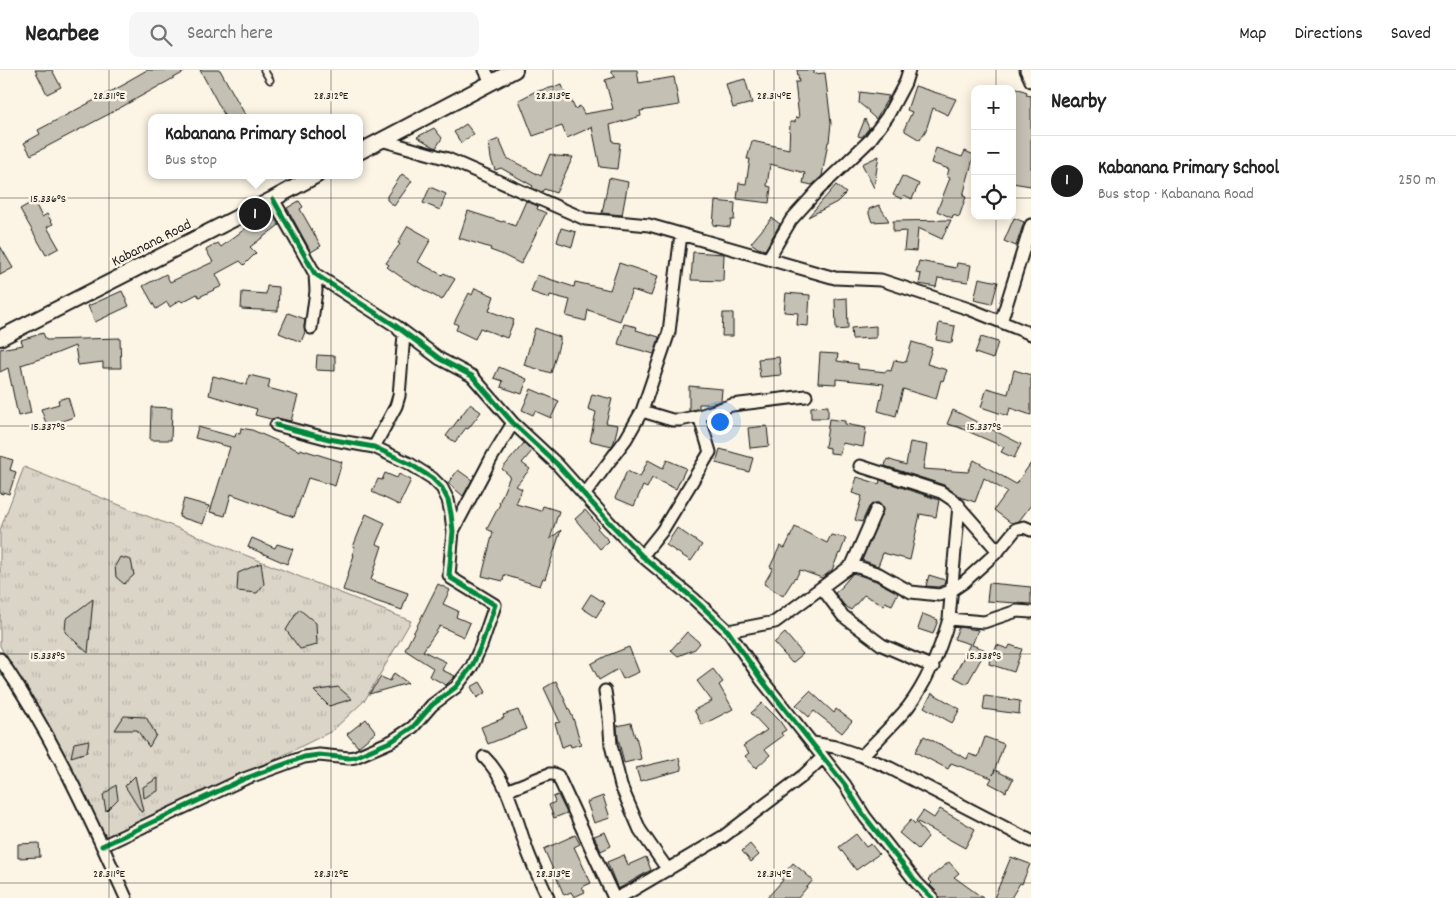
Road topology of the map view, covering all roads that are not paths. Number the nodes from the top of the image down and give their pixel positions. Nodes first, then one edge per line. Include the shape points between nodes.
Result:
1 (264, 70) edge
2 (515, 70) edge
3 (909, 70) edge
4 (1026, 70) edge
5 (488, 76) edge
6 (270, 80) dead end
7 (1031, 81) edge
8 (381, 140) junction
9 (363, 150) edge
10 (310, 179) edge
11 (273, 199) junction
12 (1031, 225) edge
13 (681, 234) junction
14 (768, 259) junction
15 (315, 274) junction
16 (1001, 322) junction
17 (396, 326) junction
18 (311, 328) dead end
19 (1031, 334) edge
20 (0, 338) edge
21 (806, 396) dead end
22 (642, 411) junction
23 (699, 416) junction
24 (513, 423) junction
25 (276, 425) dead end
26 (374, 447) junction
27 (860, 466) dead end
28 (585, 494) junction
29 (959, 505) junction
30 (876, 510) dead end
31 (453, 530) junction
32 (1031, 530) edge
33 (998, 551) junction
34 (642, 556) junction
35 (852, 565) junction
36 (822, 588) junction
37 (951, 591) junction
38 (1031, 612) edge
39 (949, 619) junction
40 (728, 631) junction
41 (0, 659) edge
42 (933, 667) junction
43 (605, 691) dead end
44 (813, 743) junction
45 (862, 756) junction
46 (484, 757) dead end
47 (824, 757) junction
48 (506, 792) junction
49 (1031, 841) edge
50 (102, 846) junction
51 (668, 870) junction
52 (633, 895) edge
53 (126, 898) edge
54 (548, 898) edge
55 (616, 898) edge
56 (932, 898) edge

1 - 6 lane
2 - 5 street
3 - 14 street via 888,117 869,141 791,220
4 - 7 street
5 - 8 street
8 - 9 street
8 - 13 street via 448,159 585,219 649,225
10 - 11 street, Kabanana Road
11 - 15 street
11 - 20 street, Kabanana Road
12 - 16 street
13 - 14 street
13 - 22 street via 669,332
14 - 16 street via 835,278 881,280
15 - 17 street
15 - 18 street
16 - 19 street
17 - 24 street via 440,359 472,376
17 - 26 street via 404,334 400,396
21 - 23 street via 732,405
22 - 23 street via 677,420
22 - 28 street via 626,439
23 - 34 street via 710,452 662,532
24 - 28 street
24 - 31 street
25 - 26 street
26 - 31 street via 410,464 442,488 448,500
27 - 29 street via 941,492
28 - 34 street
29 - 33 street
29 - 37 street
30 - 35 street
31 - 50 street via 449,575 495,607 472,666 456,687 432,705 413,727 392,741 355,757 312,755 244,779
32 - 33 street via 1016,528
33 - 37 street
34 - 40 street
35 - 36 street
35 - 37 street via 879,574 911,592 939,595
36 - 40 street via 775,622
36 - 42 street via 843,616 882,645
37 - 39 street
38 - 39 street via 1018,611 984,622
39 - 42 street
40 - 44 street via 761,679
41 - 50 street via 59,758
42 - 45 street via 908,706
43 - 51 street via 611,745 621,786 640,830
44 - 45 street
44 - 47 street
45 - 49 street
46 - 48 street via 497,772
47 - 51 street via 724,836
47 - 56 street via 865,817
48 - 54 street
48 - 55 street via 549,774 558,776
50 - 53 street
51 - 52 street
52 - 55 street

